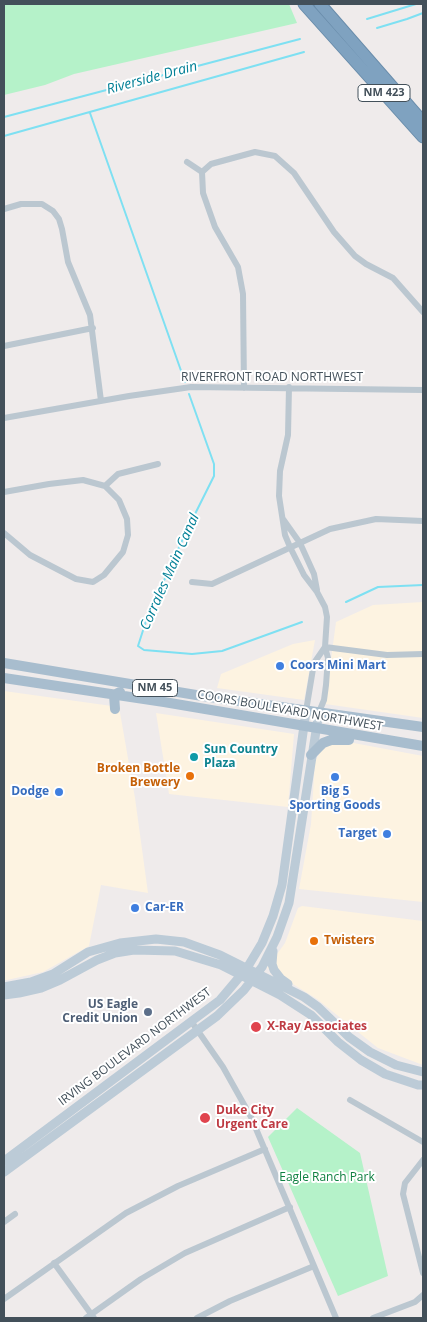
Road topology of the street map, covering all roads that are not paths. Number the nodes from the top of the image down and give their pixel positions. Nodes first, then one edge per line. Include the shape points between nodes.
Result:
1 (304, 4) edge
2 (320, 4) edge
3 (349, 46) junction
4 (423, 122) edge
5 (423, 137) edge
6 (188, 162) dead end
7 (202, 172) junction
8 (4, 209) edge
9 (423, 312) edge
10 (93, 328) junction
11 (4, 346) edge
12 (244, 388) junction
13 (289, 388) junction
14 (423, 390) edge
15 (101, 401) junction
16 (4, 418) edge
17 (158, 464) dead end
18 (105, 486) junction
19 (4, 492) edge
20 (282, 518) junction
21 (423, 521) edge
22 (4, 533) edge
23 (300, 543) junction
24 (290, 547) junction
25 (192, 582) dead end
26 (317, 592) junction
27 (325, 647) junction
28 (423, 654) edge
29 (4, 663) edge
30 (53, 672) junction
31 (4, 674) edge
32 (4, 678) edge
33 (172, 691) junction
34 (114, 695) junction
35 (115, 709) dead end
36 (306, 711) junction
37 (319, 712) junction
38 (304, 726) junction
39 (423, 728) edge
40 (316, 729) junction
41 (388, 741) junction
42 (423, 746) edge
43 (311, 756) junction
44 (273, 946) junction
45 (247, 968) junction
46 (241, 976) junction
47 (254, 977) junction
48 (4, 987) edge
49 (4, 995) edge
50 (326, 1014) junction
51 (191, 1021) junction
52 (198, 1031) junction
53 (423, 1072) edge
54 (423, 1086) edge
55 (350, 1100) dead end
56 (423, 1142) edge
57 (265, 1149) junction
58 (423, 1160) edge
59 (4, 1161) edge
60 (4, 1172) edge
61 (290, 1207) junction
62 (15, 1214) dead end
63 (4, 1222) edge
64 (54, 1263) junction
65 (314, 1266) junction
66 (423, 1270) edge
67 (423, 1295) edge
68 (4, 1300) edge
69 (90, 1317) edge
70 (378, 1317) edge
71 (197, 1318) edge
72 (336, 1318) edge

1 - 3 highway, NM 423
2 - 3 highway, NM 423
3 - 4 highway, NM 423
3 - 5 highway, NM 423
6 - 7 street
7 - 9 street via 211,164 255,152 276,156 294,173 334,232 355,256 392,278
7 - 12 street via 203,193 216,227 238,267 243,294
8 - 10 street via 21,204 42,204 59,219 68,262
10 - 11 street
10 - 15 street
12 - 13 street, RIVERFRONT ROAD NORTHWEST
12 - 15 street, RIVERFRONT ROAD NORTHWEST via 191,387
13 - 14 street, RIVERFRONT ROAD NORTHWEST
13 - 20 street via 288,434 279,481
15 - 16 street, RIVERFRONT ROAD NORTHWEST
17 - 18 street via 118,474
18 - 19 street via 84,480
18 - 22 street via 119,500 127,519 128,535 123,552 104,575 93,582 76,579 30,555
20 - 23 street
20 - 24 street
21 - 23 street via 376,519 330,529
23 - 24 street
23 - 26 street via 314,574
24 - 25 street via 212,584
24 - 26 street
26 - 27 street via 327,617
27 - 28 street via 379,655
27 - 36 street, IRVING BOULEVARD NORTHWEST via 314,663
27 - 37 street, IRVING BOULEVARD NORTHWEST via 328,658 326,685
29 - 30 main road, COORS BOULEVARD NORTHWEST / NM 45
30 - 31 main road via 42,678
30 - 33 main road, COORS BOULEVARD NORTHWEST / NM 45
32 - 34 main road, COORS BOULEVARD NORTHWEST / NM 45
33 - 34 main road via 153,695 120,692
33 - 36 main road, COORS BOULEVARD NORTHWEST / NM 45
34 - 35 main road
34 - 38 main road, COORS BOULEVARD NORTHWEST / NM 45
36 - 37 main road, COORS BOULEVARD NORTHWEST / NM 45
36 - 38 street, IRVING BOULEVARD NORTHWEST
37 - 39 main road, COORS BOULEVARD NORTHWEST / NM 45
37 - 40 street, IRVING BOULEVARD NORTHWEST
38 - 40 main road, COORS BOULEVARD NORTHWEST / NM 45
38 - 45 street, IRVING BOULEVARD NORTHWEST via 282,885 262,943
40 - 41 main road, COORS BOULEVARD NORTHWEST / NM 45
40 - 43 street, IRVING BOULEVARD NORTHWEST
41 - 42 main road, COORS BOULEVARD NORTHWEST / NM 45
41 - 43 main road via 379,745 346,739 331,740 323,743
43 - 44 street, IRVING BOULEVARD NORTHWEST via 291,894
44 - 47 street, IRVING BOULEVARD NORTHWEST
44 - 50 street via 272,964 278,976 317,1002
45 - 46 street, IRVING BOULEVARD NORTHWEST
45 - 47 street
45 - 48 street via 184,942 136,940 88,952 53,974
46 - 47 street
46 - 49 street via 221,965 175,951 134,950 97,960 41,988
46 - 51 street, IRVING BOULEVARD NORTHWEST via 220,1000
47 - 50 street via 309,1000
47 - 52 street, IRVING BOULEVARD NORTHWEST via 227,1007
47 - 54 street via 316,1019 348,1051 385,1074
50 - 53 street via 370,1052 396,1065
51 - 52 street
51 - 59 street, IRVING BOULEVARD NORTHWEST
52 - 57 street via 238,1092
52 - 60 street, IRVING BOULEVARD NORTHWEST
55 - 56 street
57 - 61 street
57 - 64 street via 147,1201
58 - 66 street via 405,1183 403,1194
61 - 65 street
61 - 69 street via 185,1253
62 - 63 street
64 - 68 street
64 - 69 street
65 - 71 street
65 - 72 street
67 - 70 street via 415,1302

